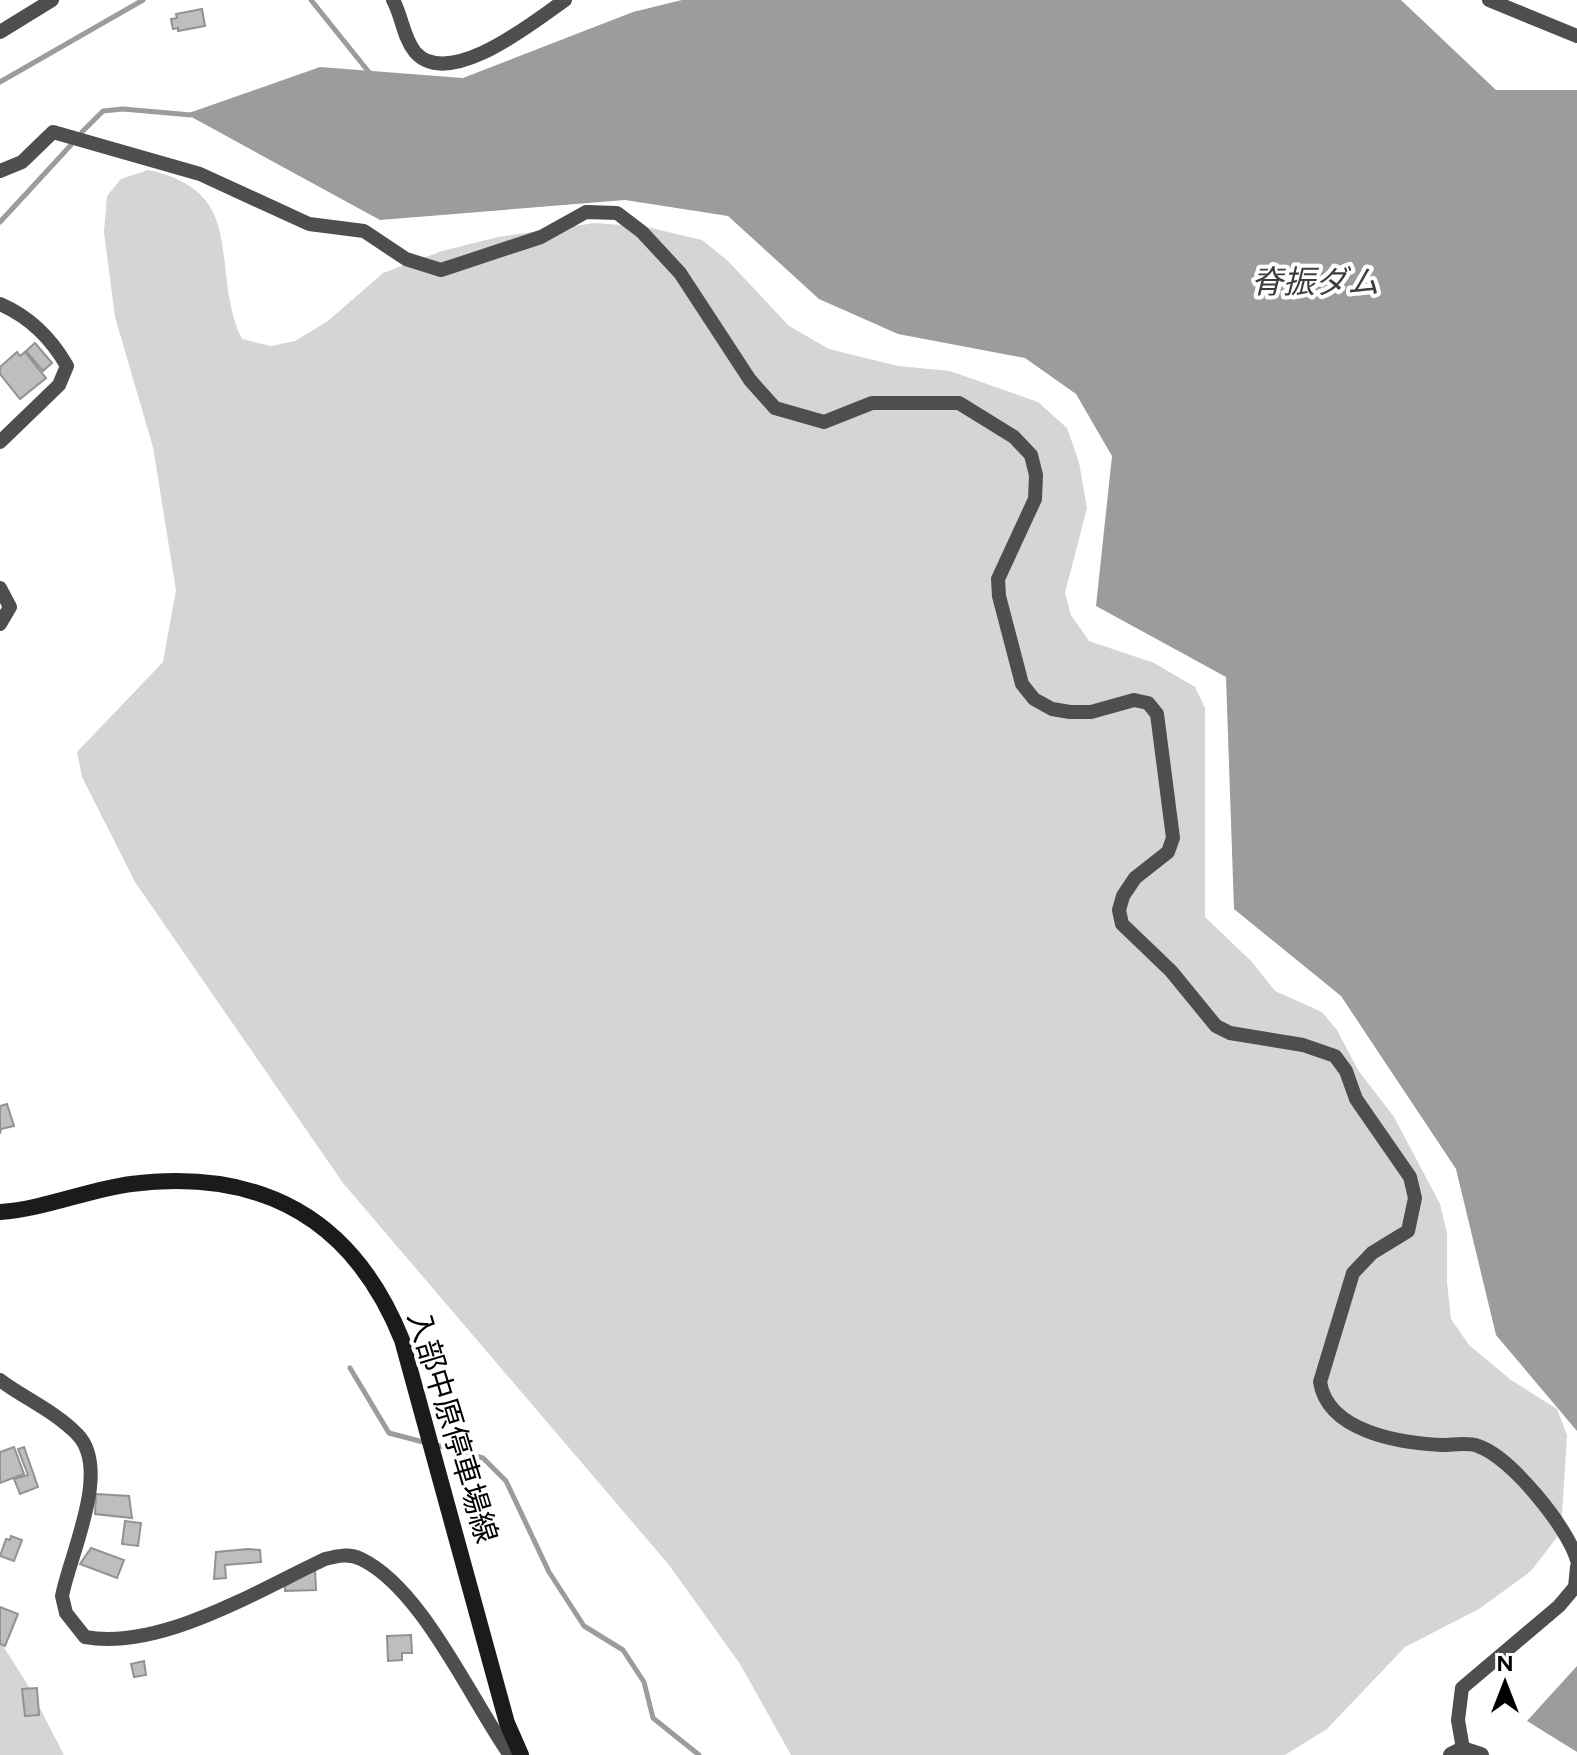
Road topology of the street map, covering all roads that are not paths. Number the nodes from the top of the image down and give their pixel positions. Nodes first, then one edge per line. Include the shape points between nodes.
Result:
1 (52, 0) edge
2 (393, 0) edge
3 (565, 0) edge
4 (1489, 0) edge
5 (0, 32) edge
6 (1577, 36) edge
7 (0, 171) edge
8 (0, 304) edge
9 (0, 442) edge
10 (0, 588) edge
11 (0, 624) edge
12 (0, 1212) edge
13 (0, 1380) edge
14 (1577, 1560) edge
15 (1577, 1567) edge
16 (1457, 1752) edge
17 (510, 1755) edge
18 (521, 1755) edge
19 (1481, 1755) edge

1 - 5 street
2 - 3 street via 416,53 448,64 497,47
4 - 6 street
7 - 14 street via 22,162 53,132 200,174 309,224 364,231 406,259 441,270 541,237 586,212 617,213 680,273 750,380 775,408 824,422 872,403 959,403 1014,437 1031,455 1036,475 1035,499 998,579 1022,684 1052,709 1091,712 1134,700 1148,703 1157,714 1173,838 1168,852 1135,878 1123,896 1122,924 1171,971 1216,1026 1335,1056 1356,1099 1410,1177 1415,1198 1408,1231 1372,1253 1353,1273 1320,1382 1323,1398 1345,1419 1393,1440 1478,1445 1500,1459 1571,1540
8 - 9 street via 21,313 55,345 67,366 59,385
10 - 11 street via 10,607
12 - 18 main road, 入部中原停車場線 via 131,1184 192,1181 235,1186 279,1199 320,1226 362,1266 384,1297 422,1404 507,1723
13 - 17 street via 78,1434 89,1453 91,1486 62,1596 70,1620 85,1637 122,1638 172,1627 325,1559 358,1557 401,1591 455,1665
15 - 16 street via 1575,1587 1559,1606 1462,1688
16 - 19 street

